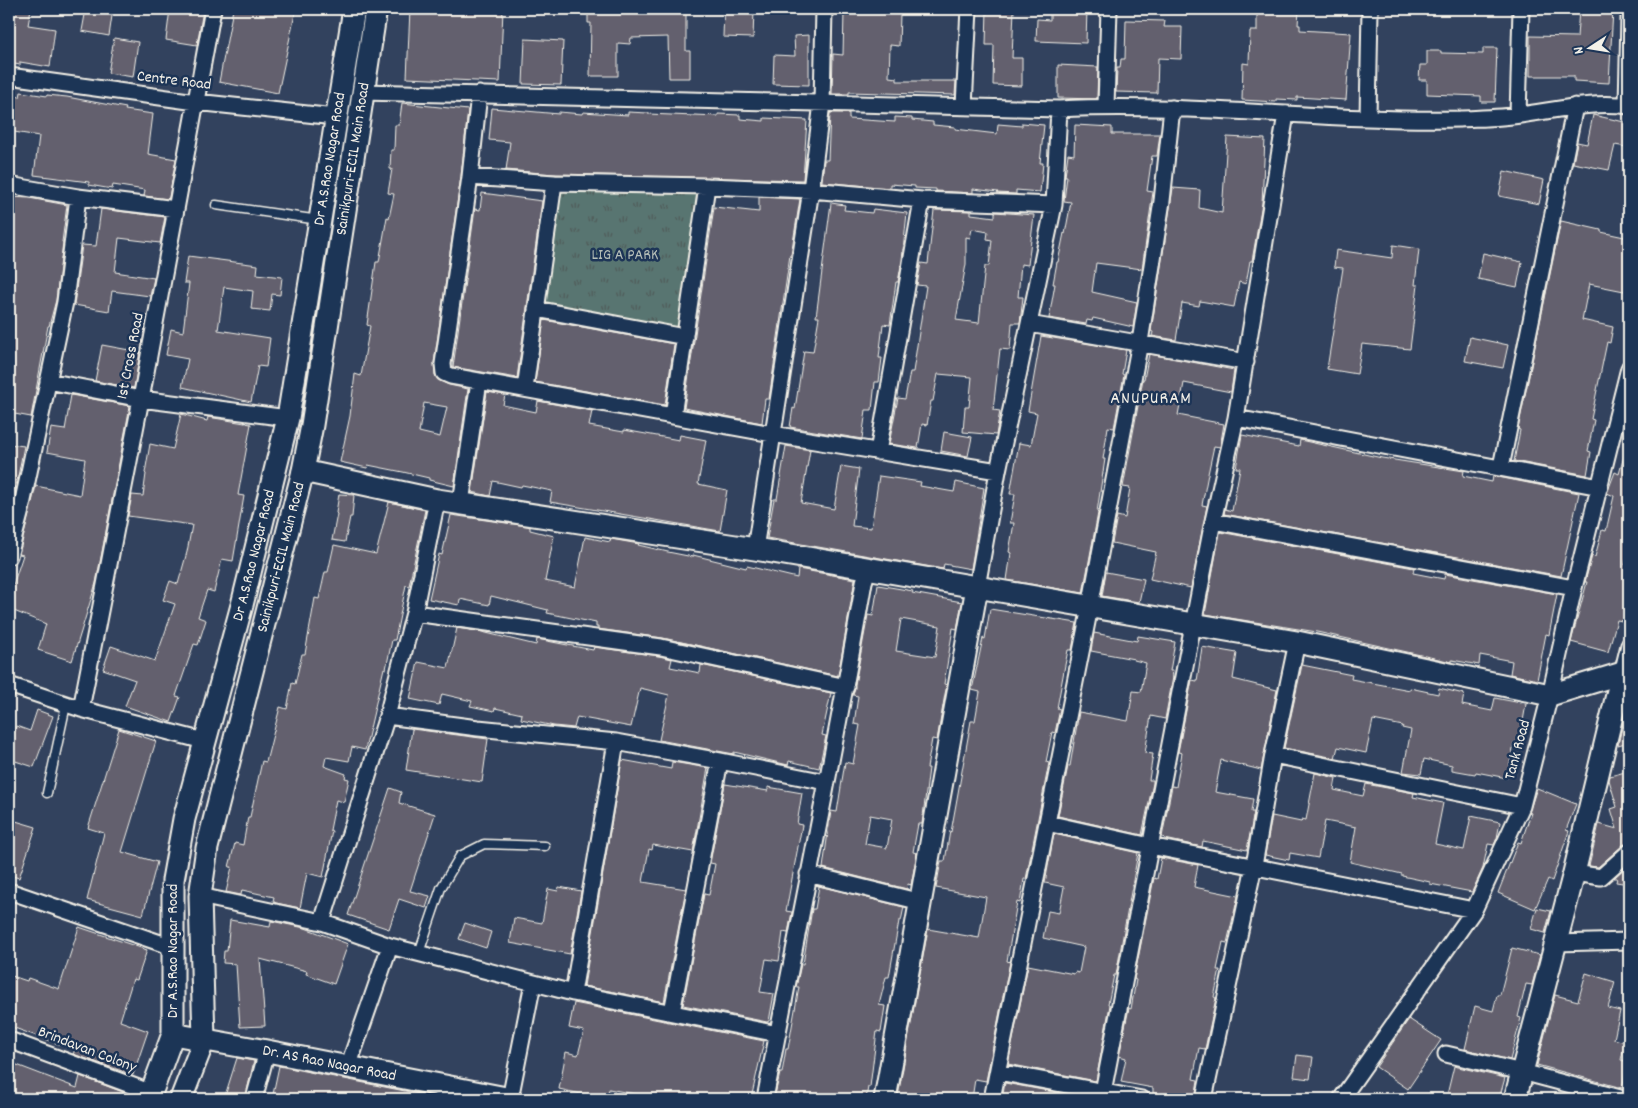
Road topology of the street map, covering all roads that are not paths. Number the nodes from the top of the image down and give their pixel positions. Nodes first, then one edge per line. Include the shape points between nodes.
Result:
1 (213, 9) edge
2 (354, 9) edge
3 (376, 9) edge
4 (824, 9) edge
5 (969, 9) edge
6 (1108, 9) edge
7 (1370, 9) edge
8 (1521, 9) edge
9 (1629, 17) edge
10 (9, 76) edge
11 (362, 92) junction
12 (480, 94) junction
13 (196, 102) junction
14 (822, 103) junction
15 (1628, 105) edge
16 (964, 106) junction
17 (1106, 106) junction
18 (1575, 106) junction
19 (1172, 108) junction
20 (1059, 109) junction
21 (1286, 114) junction
22 (1518, 115) junction
23 (335, 117) junction
24 (1368, 118) junction
25 (470, 177) junction
26 (554, 183) junction
27 (9, 185) edge
28 (708, 186) junction
29 (811, 190) junction
30 (78, 197) junction
31 (922, 200) junction
32 (216, 205) dead end
33 (1054, 206) junction
34 (176, 209) junction
35 (319, 220) junction
36 (536, 309) junction
37 (1029, 324) junction
38 (684, 337) junction
39 (1140, 342) junction
40 (1246, 362) junction
41 (1629, 368) edge
42 (48, 381) junction
43 (479, 381) junction
44 (525, 390) junction
45 (141, 399) junction
46 (673, 416) junction
47 (288, 418) junction
48 (1236, 418) junction
49 (772, 434) junction
50 (878, 452) junction
51 (1501, 467) junction
52 (998, 471) junction
53 (303, 472) junction
54 (1600, 487) junction
55 (437, 500) junction
56 (461, 503) junction
57 (1213, 521) junction
58 (755, 549) junction
59 (9, 556) edge
60 (868, 569) junction
61 (977, 587) junction
62 (1574, 588) junction
63 (242, 605) junction
64 (1090, 607) junction
65 (268, 612) junction
66 (414, 612) junction
67 (1194, 625) junction
68 (1296, 642) junction
69 (1629, 646) edge
70 (1625, 672) edge
71 (9, 685) edge
72 (846, 686) junction
73 (1550, 695) junction
74 (66, 705) junction
75 (82, 709) junction
76 (387, 716) junction
77 (204, 741) junction
78 (616, 742) junction
79 (1273, 755) junction
80 (720, 761) junction
81 (826, 782) junction
82 (47, 793) dead end
83 (1522, 806) junction
84 (1047, 823) junction
85 (544, 846) dead end
86 (1150, 846) junction
87 (1629, 852) edge
88 (1254, 866) junction
89 (1574, 873) junction
90 (808, 874) junction
91 (9, 891) edge
92 (200, 896) junction
93 (920, 902) junction
94 (1474, 910) junction
95 (322, 922) junction
96 (1629, 941) edge
97 (1556, 943) junction
98 (390, 946) junction
99 (172, 947) junction
100 (419, 953) junction
101 (533, 983) junction
102 (573, 993) junction
103 (672, 1012) junction
104 (173, 1034) junction
105 (778, 1034) junction
106 (9, 1040) edge
107 (204, 1040) junction
108 (267, 1051) junction
109 (1446, 1054) dead end
110 (348, 1067) junction
111 (998, 1072) junction
112 (1522, 1072) junction
113 (1103, 1092) junction
114 (151, 1096) edge
115 (181, 1099) edge
116 (254, 1099) edge
117 (511, 1099) edge
118 (765, 1099) edge
119 (885, 1099) edge
120 (992, 1099) edge
121 (1142, 1099) edge
122 (1204, 1099) edge
123 (1341, 1099) edge
124 (1515, 1099) edge
125 (1624, 1099) edge

1 - 13 street, 1st Cross Road
2 - 23 street, Dr A.S.Rao Nagar Road
3 - 11 street, Sainikpuri-ECIL Main Road
4 - 14 street
5 - 16 street
6 - 17 street
7 - 24 street
8 - 22 street
9 - 15 street
10 - 13 street, Centre Road
11 - 12 street
11 - 53 street, Sainikpuri-ECIL Main Road
12 - 14 street
12 - 25 street
13 - 23 street, Centre Road
13 - 34 street, 1st Cross Road
14 - 16 street
14 - 29 street
15 - 18 street
16 - 20 street
17 - 19 street
17 - 20 street
18 - 22 street
18 - 51 street
19 - 21 street
19 - 39 street via 1162,202
20 - 33 street
21 - 24 street
21 - 40 street
22 - 24 street via 1460,119
23 - 35 street, Dr A.S.Rao Nagar Road
25 - 26 street
25 - 43 street via 443,364 444,373
26 - 28 street
26 - 36 street
27 - 30 street
28 - 29 street
28 - 38 street
29 - 31 street
29 - 49 street
30 - 34 street
30 - 42 street via 65,302
31 - 33 street
31 - 50 street
32 - 35 lane
33 - 37 street
34 - 45 street, 1st Cross Road
35 - 47 street, Dr A.S.Rao Nagar Road
36 - 38 street
36 - 44 street
37 - 39 street
37 - 52 street
38 - 46 street
39 - 40 street
39 - 64 street
40 - 48 street
41 - 54 street, Tank Road
42 - 45 street
42 - 59 street
43 - 44 street
43 - 56 street
44 - 46 street
45 - 47 street
45 - 75 street, 1st Cross Road
46 - 49 street
47 - 63 street, Dr A.S.Rao Nagar Road
48 - 51 street
48 - 57 street
49 - 50 street
49 - 58 street
50 - 52 street
51 - 54 street
52 - 61 street
53 - 55 street
53 - 65 street, Sainikpuri-ECIL Main Road
54 - 62 street, Tank Road
55 - 56 street
55 - 66 street
56 - 58 street
57 - 62 street
57 - 67 street
58 - 60 street
60 - 61 street
60 - 72 street
61 - 64 street
61 - 93 street
62 - 73 street, Tank Road
63 - 65 street
63 - 77 street, Dr A.S.Rao Nagar Road
64 - 67 street
64 - 84 street
65 - 92 street, Sainikpuri-ECIL Main Road via 207,848
66 - 72 street via 661,647
66 - 76 street
67 - 68 street
67 - 86 street
68 - 73 street
68 - 79 street
69 - 70 street
70 - 73 street
70 - 89 street
71 - 74 street
72 - 81 street
73 - 83 street, Tank Road
74 - 75 street
74 - 82 lane
75 - 77 street
76 - 78 street
76 - 95 street
77 - 99 street, Dr A.S.Rao Nagar Road via 184,819 173,880
78 - 80 street
78 - 102 street
79 - 83 street
79 - 88 street
80 - 81 street
80 - 103 street
81 - 90 street
83 - 94 street, Tank Road
84 - 86 street
84 - 111 street
85 - 100 lane via 484,844 460,856 441,888
86 - 88 street
86 - 113 street
87 - 89 street via 1601,877
88 - 94 street
88 - 122 street
89 - 97 street
90 - 93 street
90 - 105 street
91 - 99 street
92 - 95 street
92 - 107 street, Sainikpuri-ECIL Main Road
93 - 119 street
94 - 123 street, Tank Road
95 - 98 street
96 - 97 street
97 - 112 street
98 - 100 street
98 - 110 street
99 - 104 street, Dr A.S.Rao Nagar Road
100 - 101 street
101 - 102 street
101 - 117 street
102 - 103 street
103 - 105 street
104 - 107 street, Dr. AS Rao Nagar Road
104 - 114 street, Dr A.S.Rao Nagar Road
105 - 118 street
106 - 114 street, Brindavan Colony
107 - 108 street, Dr. AS Rao Nagar Road
107 - 115 street, Sainikpuri-ECIL Main Road
108 - 110 street, Dr. AS Rao Nagar Road
108 - 116 street
109 - 112 street
110 - 117 street, Dr. AS Rao Nagar Road
111 - 113 street
111 - 120 street
112 - 124 street
112 - 125 street
113 - 121 street

